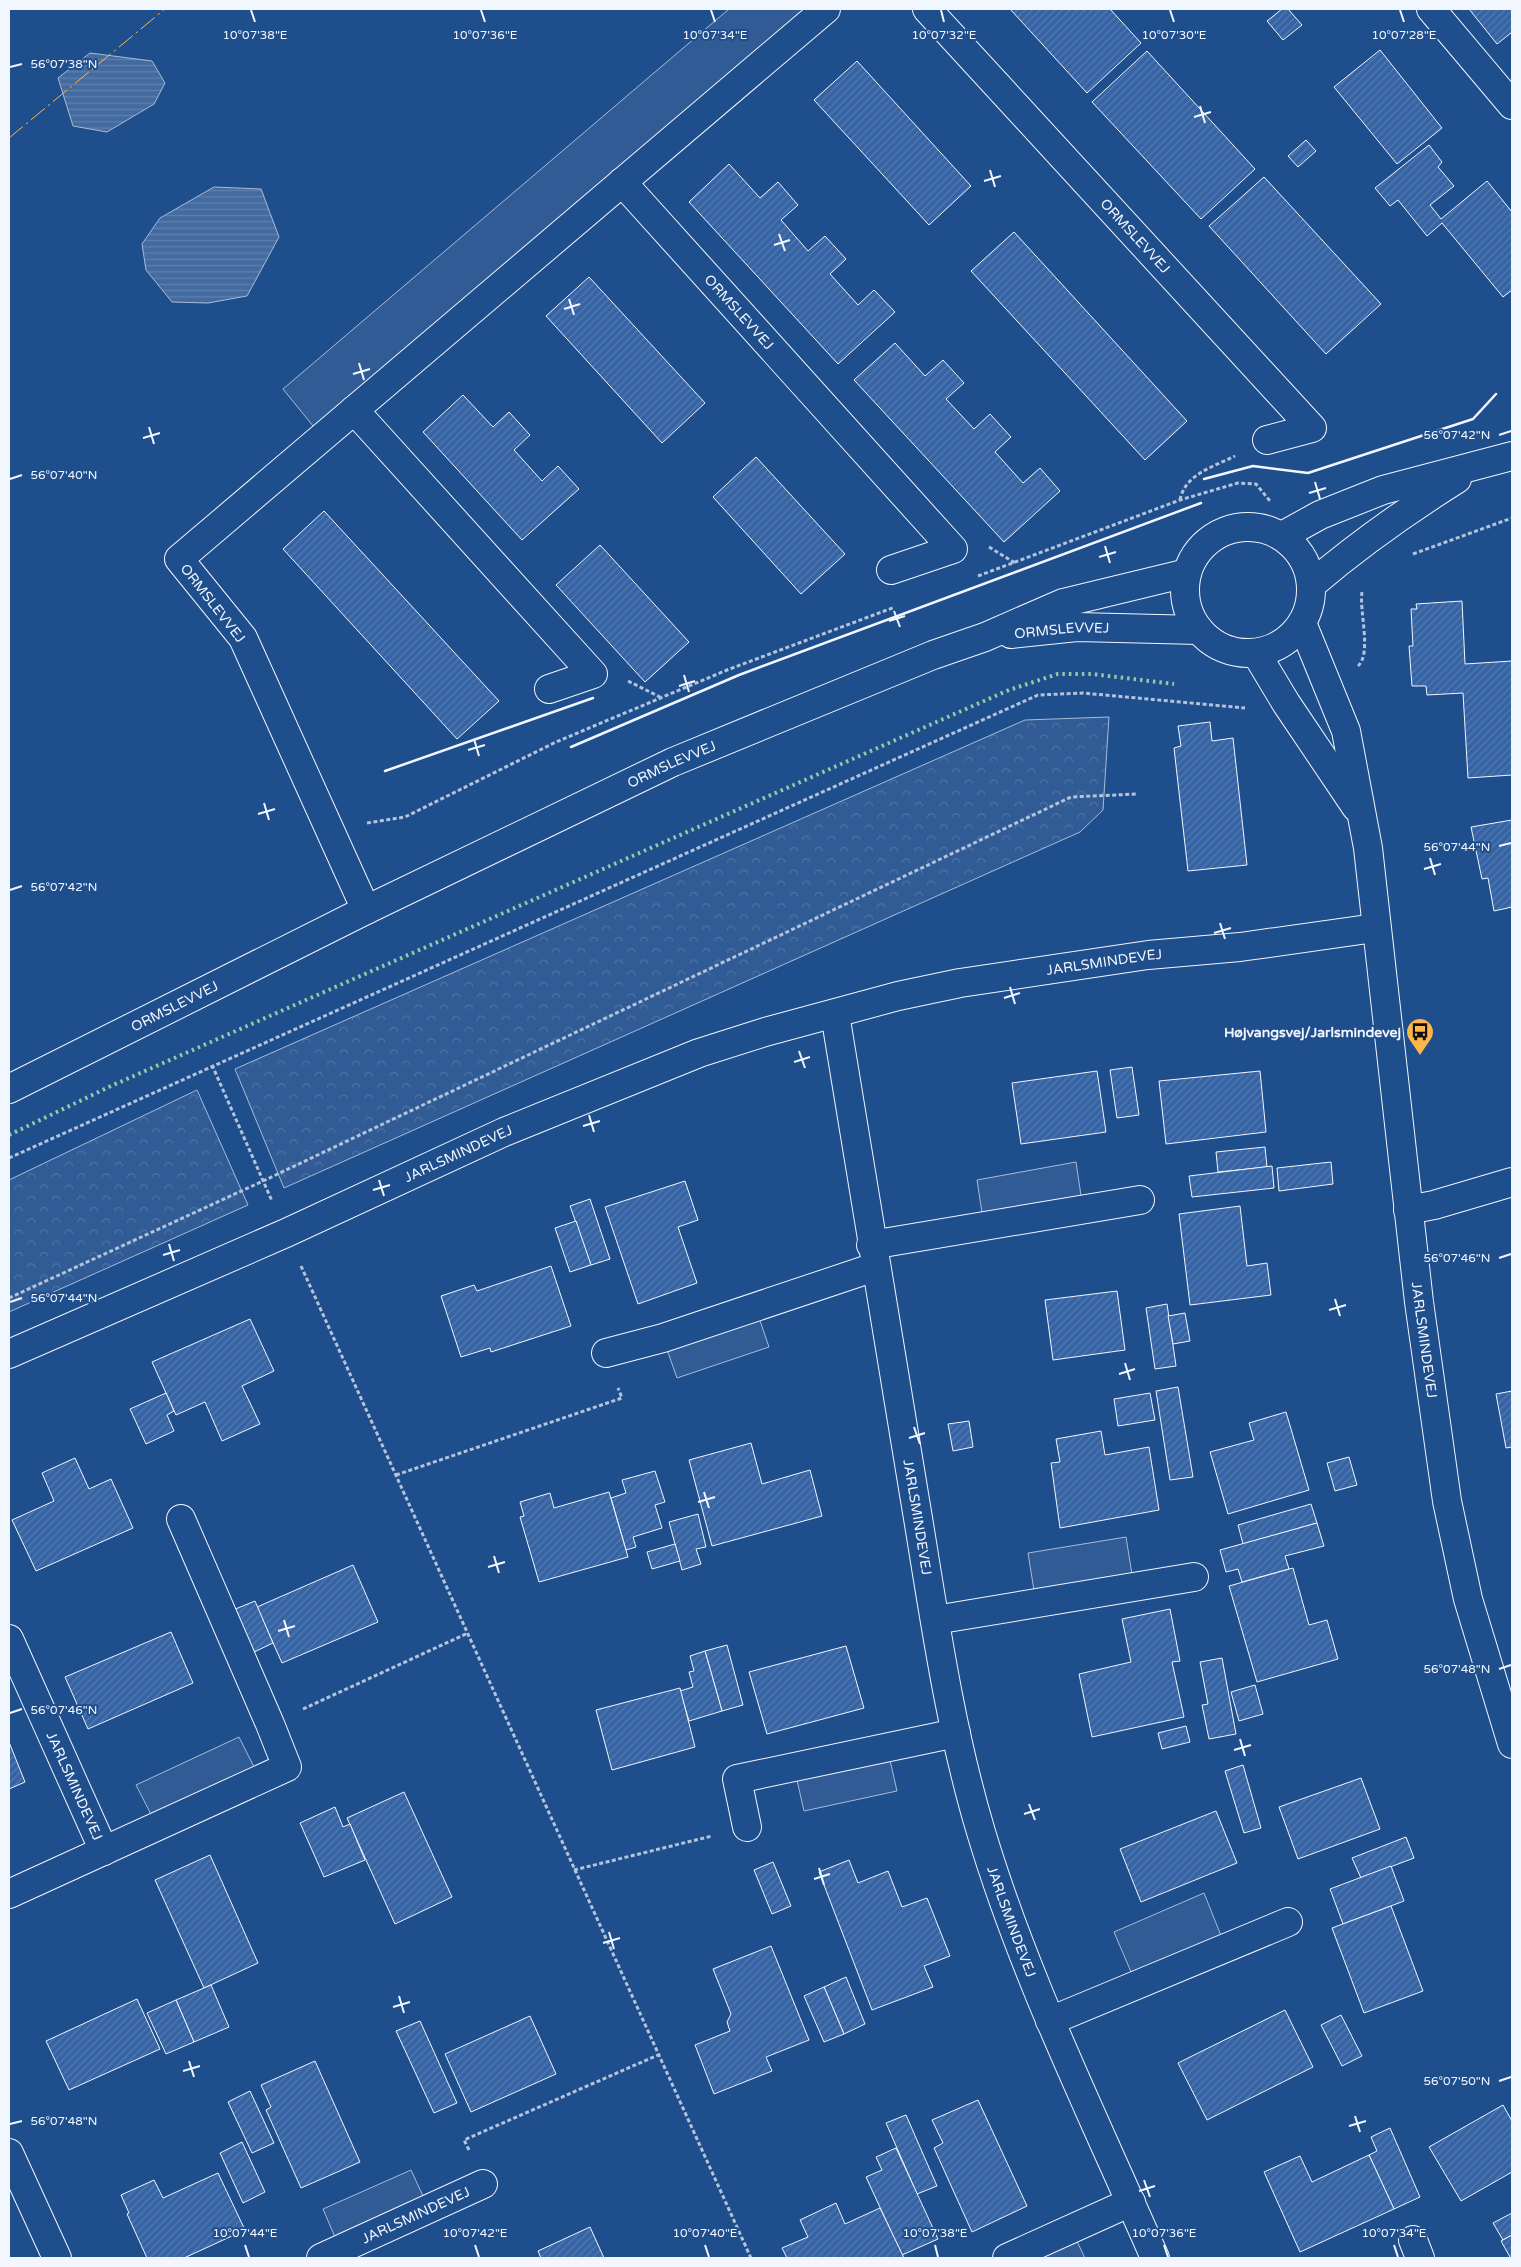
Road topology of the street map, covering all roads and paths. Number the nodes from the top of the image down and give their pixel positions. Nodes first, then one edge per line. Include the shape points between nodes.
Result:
1 (826, 9) edge
2 (927, 9) edge
3 (1431, 9) edge
4 (1512, 105) edge
5 (622, 182) junction
6 (354, 410) junction
7 (1267, 440) joint
8 (1512, 456) edge
9 (1478, 466) junction
10 (1278, 498) dead end
11 (1180, 500) junction
12 (1512, 518) edge
13 (1282, 536) junction
14 (1346, 555) junction
15 (1406, 557) dead end
16 (891, 570) dead end
17 (1187, 573) junction
18 (978, 576) dead end
19 (1311, 585) junction
20 (903, 604) dead end
21 (1302, 623) junction
22 (1199, 630) junction
23 (985, 637) junction
24 (1256, 653) junction
25 (1327, 684) junction
26 (549, 690) dead end
27 (1286, 703) junction
28 (1137, 794) dead end
29 (1361, 815) junction
30 (331, 829) junction
31 (366, 910) junction
32 (1375, 928) junction
33 (835, 1014) junction
34 (212, 1065) junction
35 (9, 1089) edge
36 (9, 1158) edge
37 (263, 1181) junction
38 (1512, 1182) edge
39 (1140, 1200) dead end
40 (1408, 1210) junction
41 (286, 1233) junction
42 (873, 1256) junction
43 (9, 1298) edge
44 (606, 1353) joint
45 (9, 1354) edge
46 (396, 1475) junction
47 (181, 1519) dead end
48 (1194, 1577) dead end
49 (935, 1620) junction
50 (468, 1633) junction
51 (9, 1639) edge
52 (270, 1724) junction
53 (956, 1733) junction
54 (1512, 1744) edge
55 (747, 1827) joint
56 (104, 1851) junction
57 (574, 1870) junction
58 (9, 1894) edge
59 (1288, 1922) dead end
60 (1050, 2021) junction
61 (658, 2055) junction
62 (9, 2153) edge
63 (484, 2184) joint
64 (1131, 2202) junction
65 (57, 2258) edge
66 (320, 2258) edge
67 (750, 2258) edge
68 (1008, 2258) edge
69 (1155, 2258) edge

1 - 5 street, ORMSLEVVEJ
2 - 7 street, ORMSLEVVEJ via 1312,428
3 - 4 street
5 - 6 street, ORMSLEVVEJ
5 - 16 street, ORMSLEVVEJ via 953,549
6 - 26 street via 593,674
6 - 30 street, ORMSLEVVEJ via 179,559 243,638
7 - 11 path via 1198,474 1182,488
8 - 9 street
9 - 13 street via 1383,490 1320,515
9 - 14 street via 1393,520
10 - 11 path via 1270,501 1256,484 1238,483
11 - 18 path
12 - 15 path
13 - 17 street via 1264,528 1244,527 1225,531 1208,541 1195,555
13 - 19 street via 1297,548 1307,565
14 - 19 street
14 - 25 path via 1371,577 1362,592 1360,605 1365,650 1362,662 1352,671
17 - 22 street via 1184,593 1188,612
17 - 23 street, ORMSLEVVEJ via 1063,603
19 - 21 street via 1310,604
20 - 30 path via 727,670 556,742 405,817
21 - 24 street via 1290,638 1274,648
21 - 25 street, JARLSMINDEVEJ
22 - 23 street, ORMSLEVVEJ via 1078,627
22 - 24 street via 1215,644 1235,652
23 - 31 street, ORMSLEVVEJ via 933,655 673,762
24 - 27 street, JARLSMINDEVEJ
25 - 29 street, JARLSMINDEVEJ via 1346,731
27 - 29 street, JARLSMINDEVEJ
27 - 34 path via 1270,710 1083,693 1038,695
28 - 37 path via 1071,797
29 - 32 street, JARLSMINDEVEJ via 1368,848
30 - 31 street, ORMSLEVVEJ
31 - 35 street, ORMSLEVVEJ
32 - 33 street, JARLSMINDEVEJ via 1240,947 1148,954 960,983
32 - 40 street, JARLSMINDEVEJ
33 - 41 street, JARLSMINDEVEJ via 765,1032 674,1063 504,1132
33 - 42 street, JARLSMINDEVEJ
34 - 36 path
34 - 37 path
37 - 41 path
37 - 43 path
38 - 40 street
39 - 42 street
40 - 54 street, JARLSMINDEVEJ via 1447,1501 1468,1599
41 - 45 street, JARLSMINDEVEJ
41 - 46 path
42 - 44 street via 663,1338
42 - 49 street, JARLSMINDEVEJ
44 - 46 path via 622,1398
46 - 50 path
47 - 52 street
48 - 49 street
49 - 53 street, JARLSMINDEVEJ
50 - 52 path
50 - 57 path
51 - 56 street, JARLSMINDEVEJ
52 - 56 street, JARLSMINDEVEJ via 287,1767
53 - 55 street via 736,1779
53 - 60 street, JARLSMINDEVEJ via 980,1829 1011,1927
55 - 57 path
56 - 58 street, JARLSMINDEVEJ
57 - 61 path
59 - 60 street
60 - 64 street, JARLSMINDEVEJ
61 - 63 path via 464,2140
61 - 67 path
62 - 65 street
63 - 66 street, JARLSMINDEVEJ
64 - 68 street
64 - 69 street, JARLSMINDEVEJ

